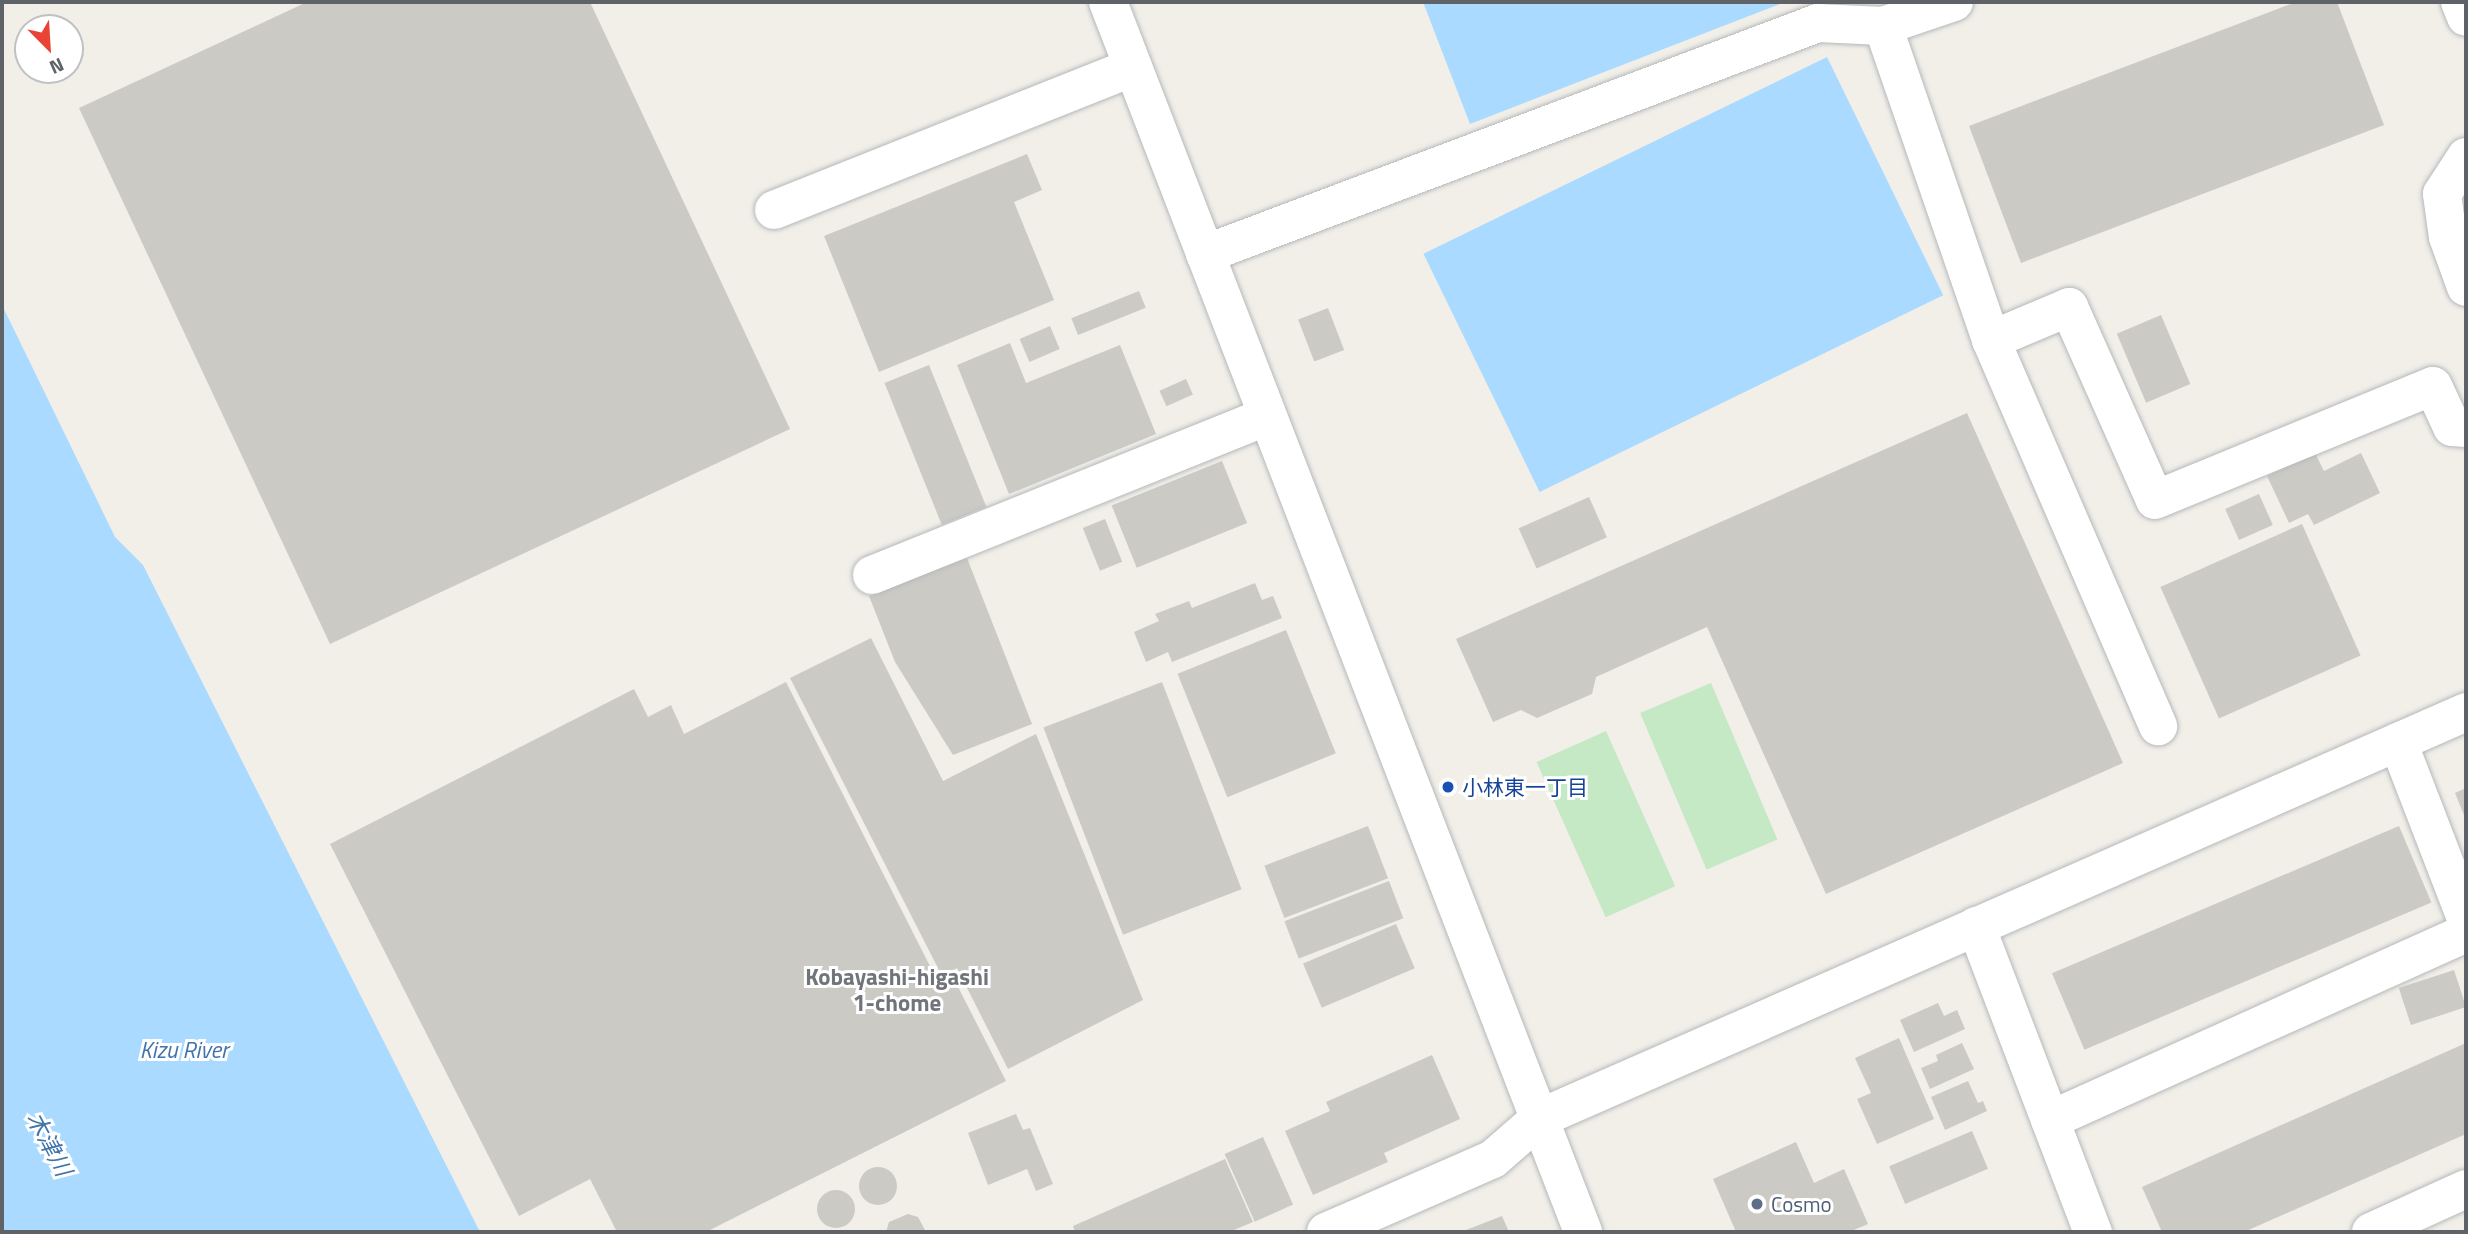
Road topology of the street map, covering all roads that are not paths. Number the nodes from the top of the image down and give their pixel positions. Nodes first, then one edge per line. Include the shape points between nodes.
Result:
1 (1108, 2) edge
2 (1954, 2) edge
3 (2460, 2) edge
4 (2466, 17) edge
5 (1883, 26) junction
6 (1132, 67) junction
7 (2466, 157) edge
8 (774, 210) dead end
9 (1205, 254) junction
10 (2466, 287) edge
11 (1991, 340) junction
12 (1267, 416) junction
13 (2466, 428) edge
14 (872, 575) dead end
15 (2466, 712) edge
16 (2158, 726) dead end
17 (2398, 741) junction
18 (2466, 918) edge
19 (1976, 926) junction
20 (2466, 933) edge
21 (1540, 1118) junction
22 (2050, 1120) junction
23 (2466, 1189) edge
24 (1325, 1232) edge
25 (1583, 1232) edge
26 (2093, 1232) edge
27 (2371, 1232) edge

1 - 6 street
2 - 5 street
3 - 4 street
5 - 9 street via 1818,23
5 - 11 street
6 - 8 street
6 - 9 street
7 - 10 street via 2442,194 2448,237
9 - 12 street
11 - 13 street via 2069,307 2155,500 2434,386 2452,427
11 - 16 street
12 - 14 street
12 - 21 street
15 - 17 street
17 - 18 street
17 - 19 street
19 - 21 street
19 - 22 street
20 - 22 street
21 - 24 street via 1493,1159
21 - 25 street
22 - 26 street
23 - 27 street

